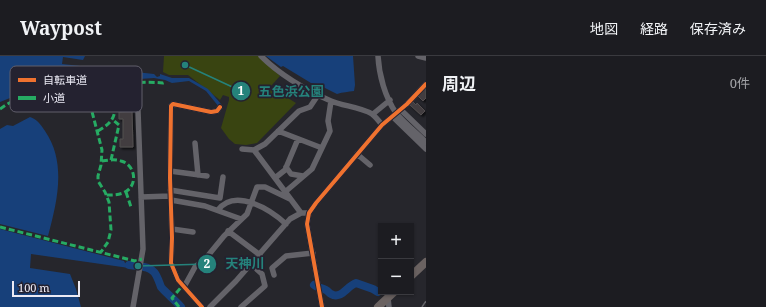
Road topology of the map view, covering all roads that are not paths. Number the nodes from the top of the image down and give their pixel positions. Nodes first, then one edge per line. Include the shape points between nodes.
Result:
1 (261, 56) edge
2 (378, 56) edge
3 (418, 56) edge
4 (426, 58) edge
5 (426, 84) edge
6 (318, 94) junction
7 (390, 100) junction
8 (332, 101) junction
9 (220, 107) dead end
10 (137, 112) edge
11 (397, 113) junction
12 (373, 114) junction
13 (382, 125) junction
14 (278, 131) junction
15 (426, 134) edge
16 (298, 139) junction
17 (426, 142) edge
18 (195, 143) dead end
19 (322, 148) junction
20 (242, 149) dead end
21 (426, 149) edge
22 (254, 150) junction
23 (357, 154) junction
24 (370, 165) dead end
25 (286, 167) junction
26 (170, 171) junction
27 (198, 174) junction
28 (208, 176) dead end
29 (303, 176) junction
30 (223, 177) dead end
31 (275, 178) junction
32 (284, 192) junction
33 (170, 196) junction
34 (141, 197) junction
35 (290, 200) junction
36 (252, 202) junction
37 (218, 210) junction
38 (301, 213) junction
39 (309, 213) junction
40 (241, 219) junction
41 (286, 224) junction
42 (172, 229) junction
43 (194, 232) dead end
44 (228, 232) junction
45 (284, 249) dead end
46 (313, 253) junction
47 (260, 255) junction
48 (286, 256) junction
49 (426, 262) edge
50 (251, 264) junction
51 (414, 273) edge
52 (274, 275) dead end
53 (184, 287) junction
54 (391, 295) edge
55 (133, 307) edge
56 (202, 307) edge
57 (210, 307) edge
58 (242, 307) edge
59 (322, 307) edge
60 (378, 307) edge
61 (389, 307) edge

1 - 6 street via 289,78
2 - 7 street via 381,77
3 - 4 street
5 - 11 street
6 - 8 street
6 - 14 street via 310,107 299,111
7 - 11 street
7 - 12 street
8 - 12 street
8 - 19 street via 328,121 330,131
9 - 26 street via 217,111 211,112 173,104 171,106
10 - 34 street
11 - 13 street
11 - 15 street
11 - 17 street
11 - 21 street
12 - 13 street
13 - 23 street
14 - 16 street
14 - 22 street via 265,144
16 - 19 street
16 - 25 street
18 - 27 street
19 - 29 street via 312,169
20 - 22 street
22 - 31 street
23 - 24 street
23 - 39 street
25 - 29 street via 291,174
25 - 31 street
26 - 27 street
26 - 33 street
27 - 28 street
29 - 32 street
30 - 33 street via 220,198
31 - 32 street
32 - 35 street
33 - 34 street
33 - 37 street
33 - 42 street
34 - 55 street via 143,249
35 - 36 street via 260,186 256,189
35 - 38 street
36 - 37 street via 234,200 226,202
36 - 40 street via 247,214
36 - 41 street via 278,216
37 - 40 street
38 - 39 street
38 - 41 street
39 - 46 street via 307,224
40 - 44 street
41 - 47 street
42 - 43 street
42 - 53 street via 171,263
44 - 47 street
44 - 53 street via 206,258 195,266
45 - 48 street
46 - 48 street
46 - 59 street
47 - 50 street
48 - 52 street via 272,268
49 - 51 highway
50 - 57 street
50 - 58 street via 262,274 265,286
53 - 56 street
54 - 60 highway
54 - 61 street

